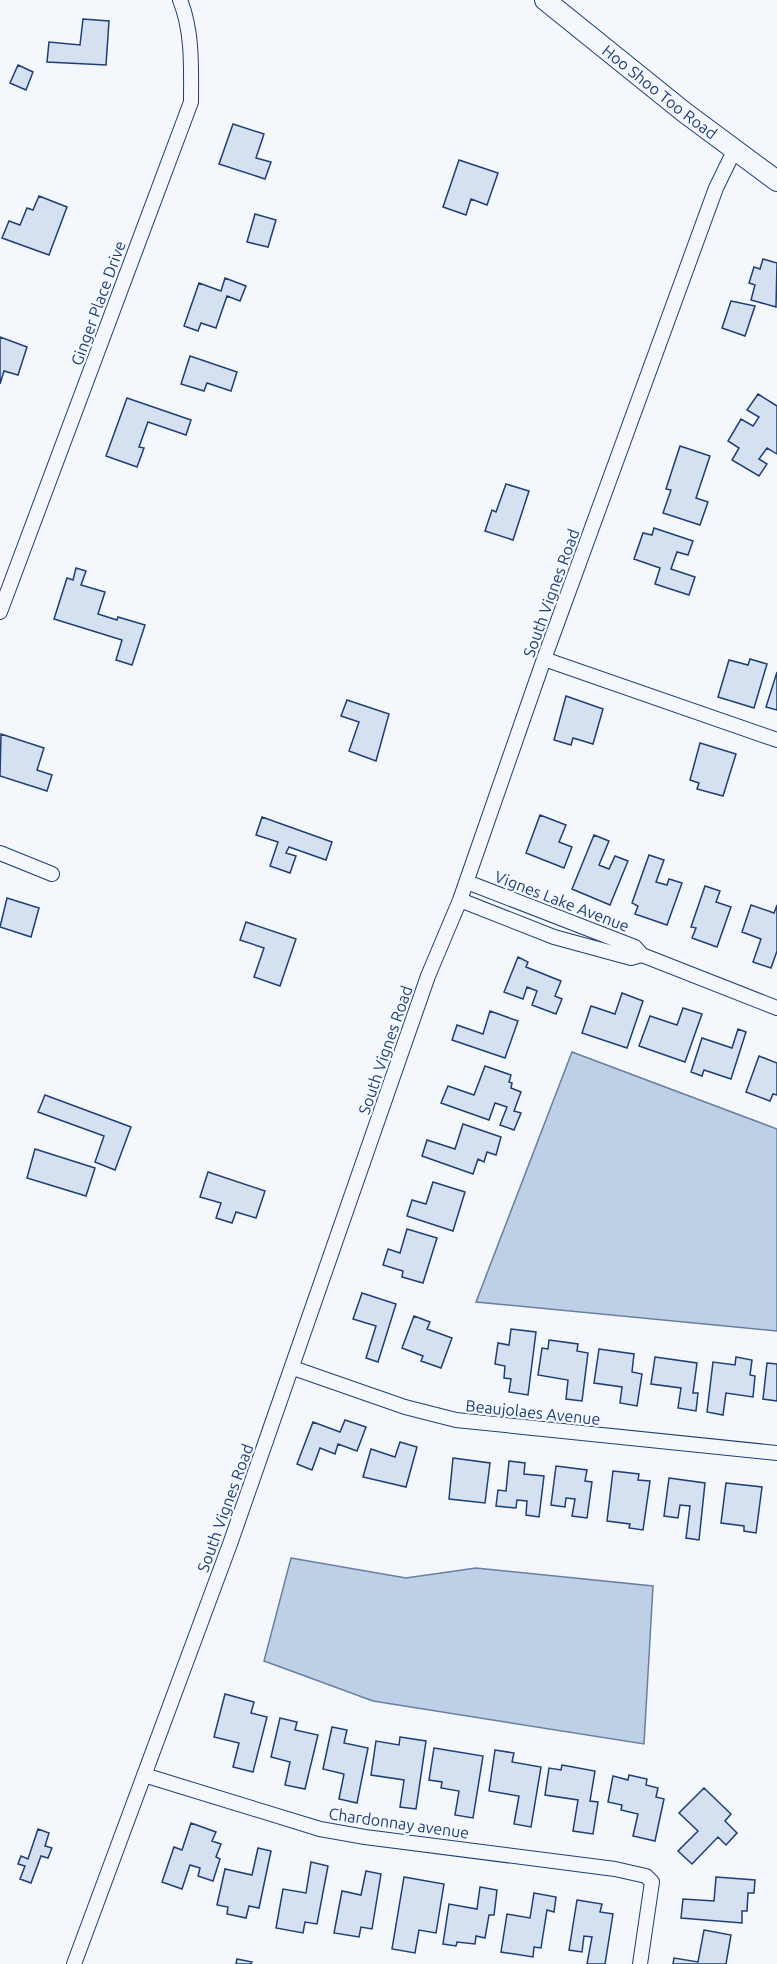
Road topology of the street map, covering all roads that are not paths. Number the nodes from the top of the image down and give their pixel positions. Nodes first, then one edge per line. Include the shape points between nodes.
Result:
1 (180, 0) edge
2 (545, 0) edge
3 (735, 149) junction
4 (777, 181) edge
5 (0, 612) edge
6 (544, 659) junction
7 (777, 740) edge
8 (0, 853) edge
9 (52, 874) dead end
10 (467, 882) junction
11 (460, 900) junction
12 (642, 956) junction
13 (777, 1008) edge
14 (293, 1368) junction
15 (777, 1453) edge
16 (144, 1774) junction
17 (74, 1964) edge
18 (640, 1964) edge

1 - 5 street, Ginger Place Drive via 191,53 190,102
2 - 3 street, Hoo Shoo Too Road
3 - 4 street, Hoo Shoo Too Road
3 - 6 street, South Vignes Road via 716,188
6 - 7 street
6 - 10 street, South Vignes Road
8 - 9 street
10 - 11 street, South Vignes Road
10 - 12 street, Vignes Lake Avenue via 635,948
11 - 12 street, Vignes Lake Avenue via 554,937 631,958
11 - 14 street, South Vignes Road via 428,976
12 - 13 street, Vignes Lake Avenue
14 - 15 street, Beaujolaes Avenue via 417,1411 456,1420
14 - 16 street, South Vignes Road
16 - 17 street, South Vignes Road
16 - 18 street, Chardonnay avenue via 320,1829 646,1876 652,1882

